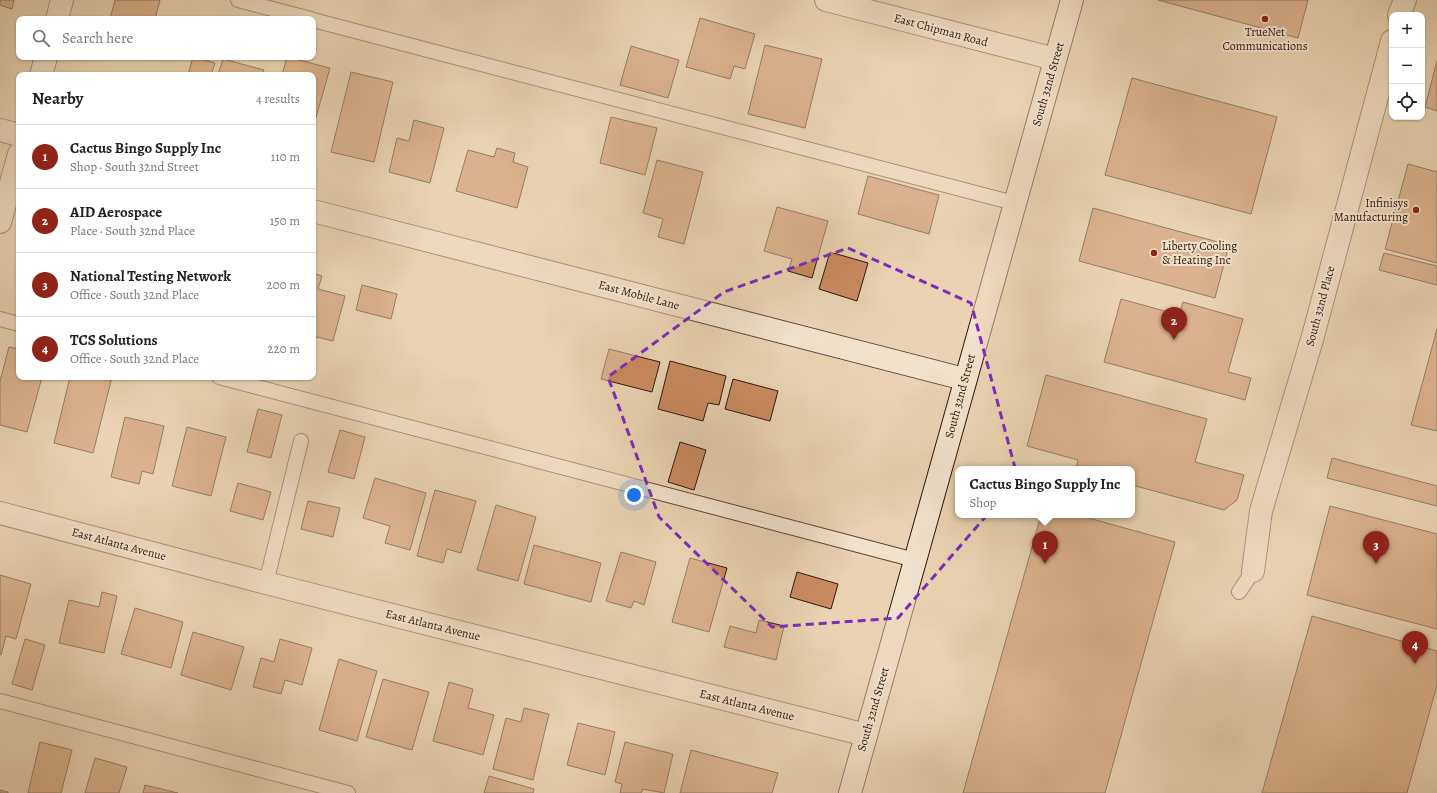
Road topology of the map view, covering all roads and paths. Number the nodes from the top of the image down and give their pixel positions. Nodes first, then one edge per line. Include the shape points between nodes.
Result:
1 (62, 0) edge
2 (238, 0) edge
3 (826, 0) edge
4 (1072, 0) edge
5 (1405, 0) edge
6 (1400, 12) edge
7 (58, 16) edge
8 (300, 16) edge
9 (316, 20) edge
10 (1390, 48) edge
11 (1055, 59) junction
12 (45, 60) edge
13 (42, 72) edge
14 (0, 130) edge
15 (16, 134) edge
16 (16, 165) edge
17 (1014, 203) junction
18 (316, 212) edge
19 (0, 222) edge
20 (0, 319) edge
21 (16, 323) edge
22 (964, 379) junction
23 (230, 380) edge
24 (301, 441) dead end
25 (0, 513) edge
26 (915, 560) junction
27 (1253, 572) joint
28 (266, 583) junction
29 (1238, 592) dead end
30 (0, 701) edge
31 (866, 735) junction
32 (348, 793) edge
33 (850, 793) edge

1 - 7 street
2 - 8 lane
3 - 11 street, East Chipman Road
4 - 11 street, South 32nd Street
5 - 6 street
9 - 17 lane
10 - 27 street, South 32nd Place via 1313,336 1261,510
11 - 17 street, South 32nd Street
12 - 13 street
14 - 15 street
16 - 19 street
17 - 22 street, South 32nd Street
18 - 22 street, East Mobile Lane
20 - 21 lane
22 - 26 street, South 32nd Street
23 - 26 lane
24 - 28 lane
25 - 28 street, East Atlanta Avenue
26 - 31 street, South 32nd Street
27 - 29 lane
28 - 31 street, East Atlanta Avenue
30 - 32 lane
31 - 33 street, South 32nd Street

